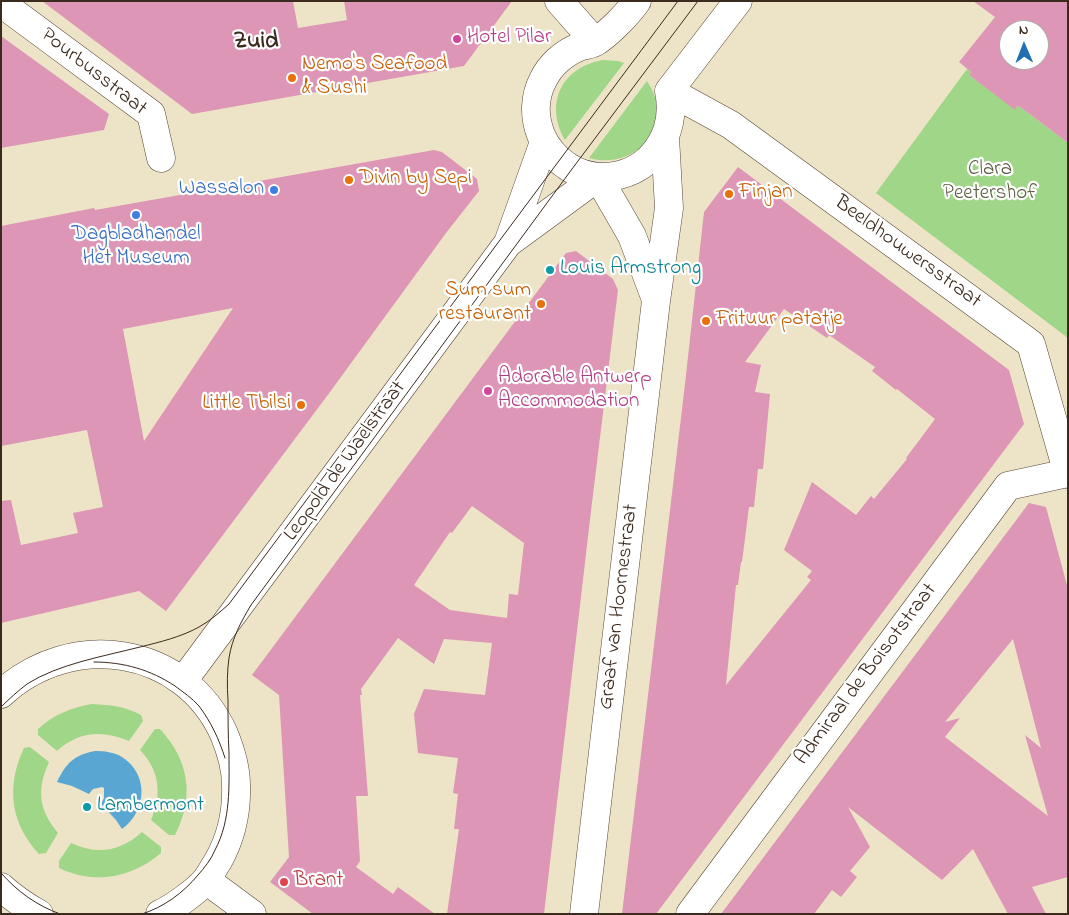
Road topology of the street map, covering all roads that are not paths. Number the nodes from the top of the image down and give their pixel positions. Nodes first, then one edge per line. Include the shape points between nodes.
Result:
1 (559, 1) edge
2 (637, 1) edge
3 (738, 1) edge
4 (1, 3) edge
5 (595, 42) junction
6 (669, 91) junction
7 (665, 137) junction
8 (544, 142) junction
9 (161, 158) dead end
10 (598, 177) junction
11 (508, 243) junction
12 (656, 301) junction
13 (1068, 473) edge
14 (183, 681) junction
15 (1, 694) edge
16 (206, 880) junction
17 (1, 887) edge
18 (39, 914) edge
19 (160, 914) edge
20 (252, 914) edge
21 (584, 914) edge
22 (690, 914) edge

1 - 5 street
2 - 5 street
3 - 6 street
4 - 9 street, Pourbusstraat via 151,114
5 - 8 street via 561,57 543,80 536,112
6 - 7 street via 670,123
6 - 13 street, Beeldhouwersstraat via 731,125 1031,344
7 - 10 street via 642,165 612,177
7 - 12 street, Graaf van Hoornestraat via 669,208
8 - 10 street via 551,153 572,169
8 - 11 street, Leopold de Waelstraat
10 - 11 street, Leopold de Waelstraat
10 - 12 street, Graaf van Hoornestraat via 632,236
11 - 14 street, Leopold de Waelstraat
12 - 21 street, Graaf van Hoornestraat
13 - 22 street, Admiraal de Boisotstraat via 1008,486
14 - 15 street via 147,662 99,654 73,656 48,663 10,685
14 - 16 street via 219,723 236,773 237,801 232,826 223,853
16 - 19 street
16 - 20 street
17 - 18 street

